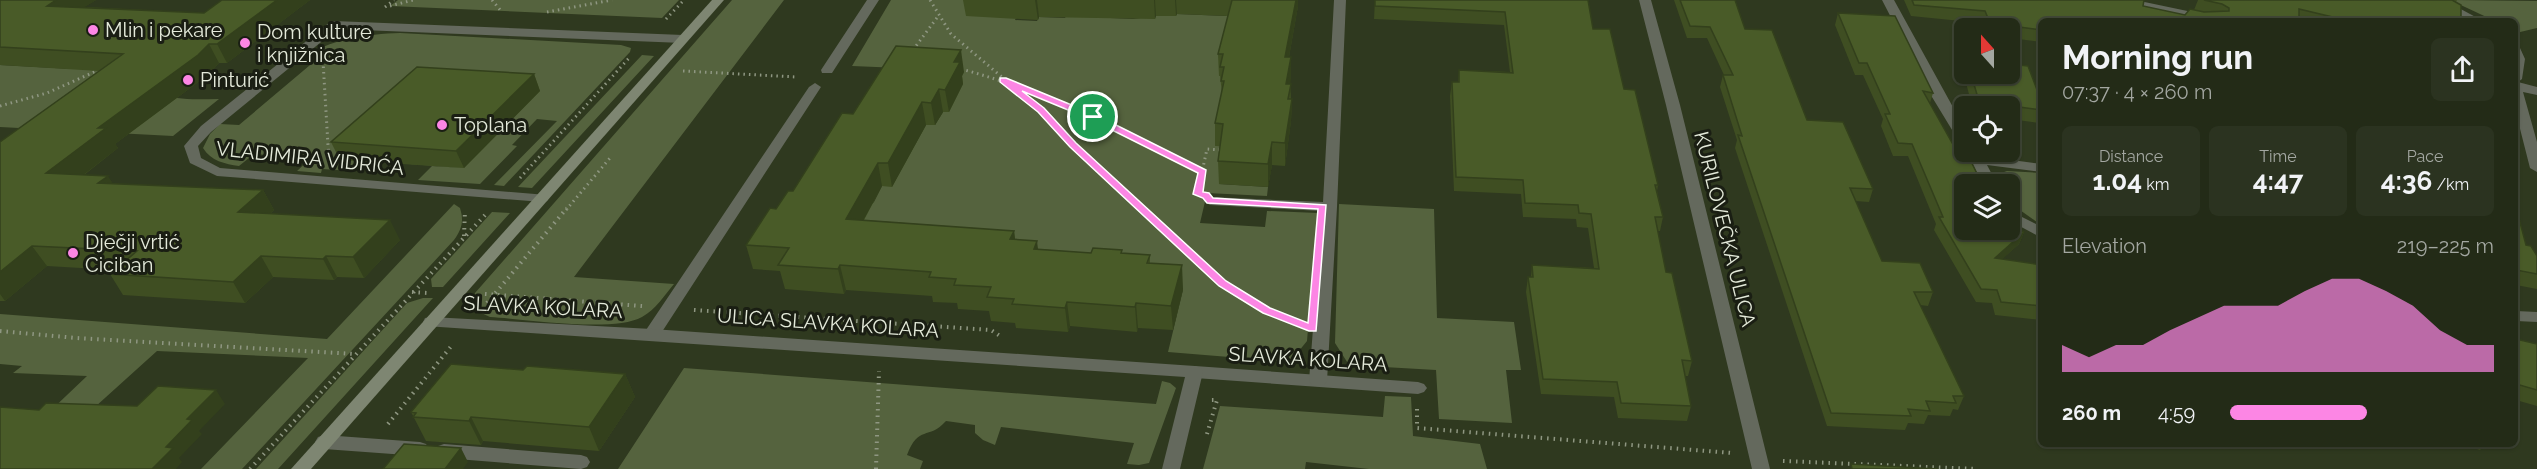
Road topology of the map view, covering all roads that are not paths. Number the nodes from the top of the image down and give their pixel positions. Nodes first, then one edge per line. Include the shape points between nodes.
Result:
1 (718, 0) edge
2 (873, 0) edge
3 (1340, 0) edge
4 (1645, 0) edge
5 (1888, 0) edge
6 (2120, 0) edge
7 (2435, 0) edge
8 (2145, 2) edge
9 (2205, 18) edge
10 (2471, 18) edge
11 (683, 39) junction
12 (827, 70) dead end
13 (815, 87) dead end
14 (2518, 88) edge
15 (2537, 91) edge
16 (2518, 96) edge
17 (1954, 122) edge
18 (2008, 162) edge
19 (2038, 167) edge
20 (2537, 168) edge
21 (542, 198) junction
22 (1210, 201) road end
23 (1330, 207) junction
24 (2020, 221) edge
25 (2038, 232) edge
26 (2518, 316) edge
27 (2537, 317) edge
28 (431, 322) junction
29 (652, 334) junction
30 (1195, 372) junction
31 (1318, 381) junction
32 (1418, 388) road end
33 (324, 442) junction
34 (581, 462) dead end
35 (1760, 464) edge
36 (300, 469) edge
37 (1171, 469) edge

1 - 11 main road
2 - 12 street
3 - 23 street
4 - 35 street, KURILOVEČKA ULICA
5 - 17 street
6 - 8 street
7 - 10 street
8 - 9 street
11 - 21 main road
11 - 21 street, VLADIMIRA VIDRIĆA via 334,25 206,129 191,146 195,160 217,172
13 - 29 street
14 - 15 street
16 - 20 street
18 - 19 street
21 - 28 main road
22 - 23 street
23 - 31 street
24 - 25 street
26 - 27 street
28 - 29 street, SLAVKA KOLARA
28 - 33 main road
29 - 30 street, ULICA SLAVKA KOLARA
30 - 31 street, SLAVKA KOLARA
30 - 37 street
31 - 32 street, SLAVKA KOLARA
33 - 34 street
33 - 36 main road

